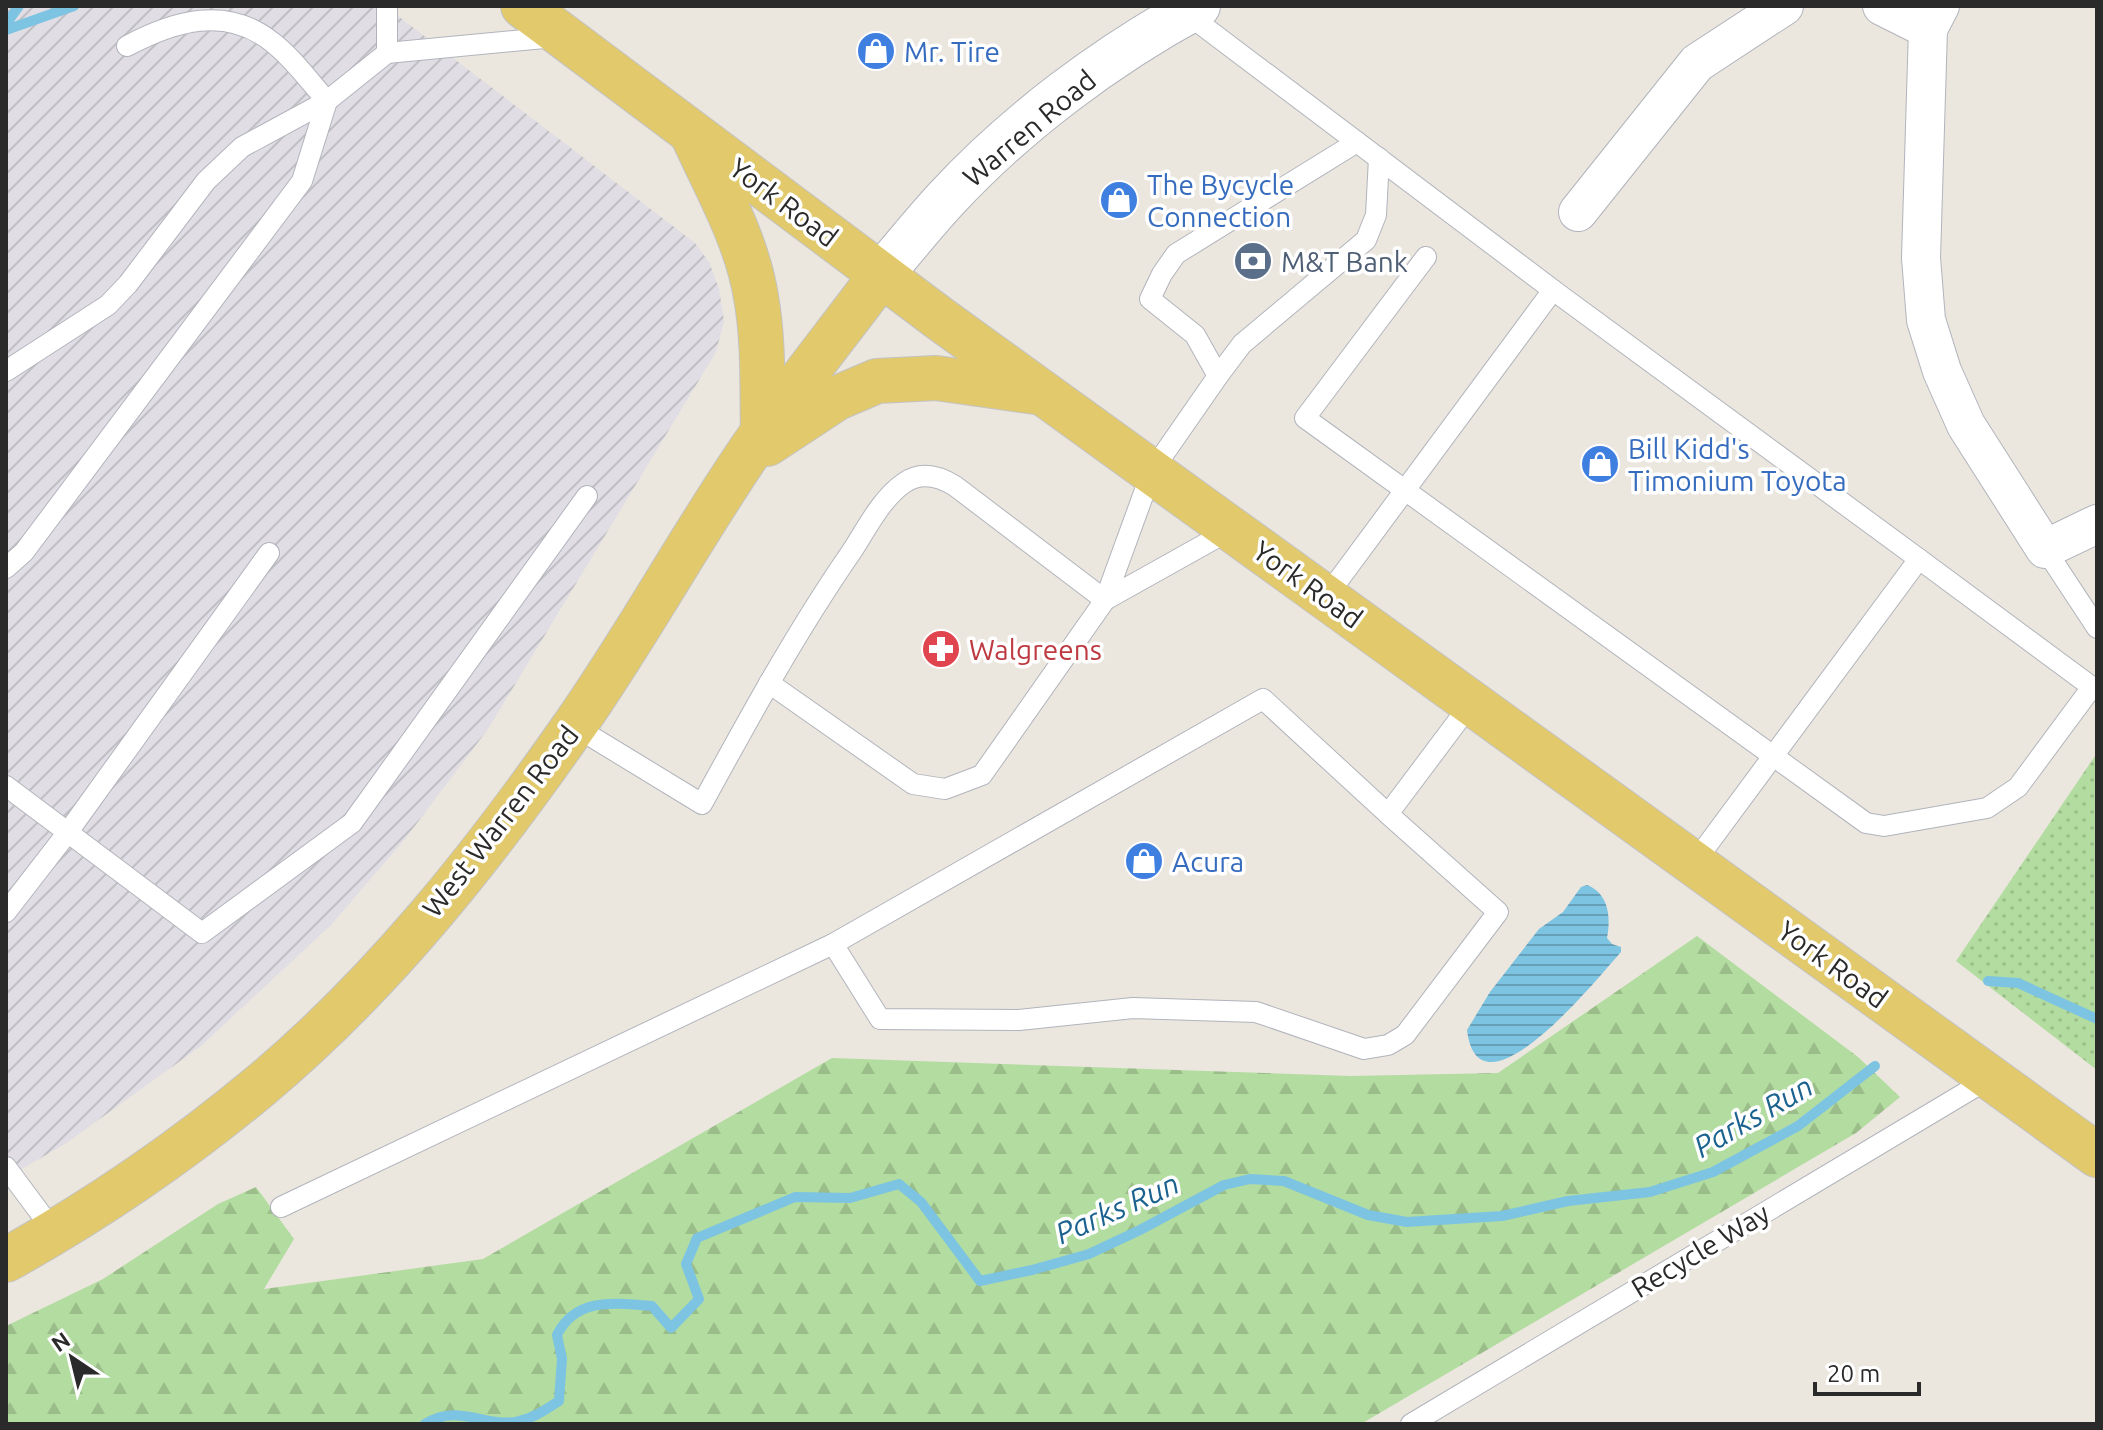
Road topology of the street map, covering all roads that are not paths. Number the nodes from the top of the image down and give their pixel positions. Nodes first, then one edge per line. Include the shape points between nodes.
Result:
1 (387, 6) edge
2 (523, 6) edge
3 (1784, 6) edge
4 (1882, 6) edge
5 (1192, 9) edge
6 (1934, 18) edge
7 (563, 36) junction
8 (127, 46) dead end
9 (387, 53) junction
10 (327, 101) junction
11 (692, 133) junction
12 (1357, 142) junction
13 (1379, 158) junction
14 (1578, 212) dead end
15 (1426, 257) dead end
16 (881, 275) junction
17 (1553, 290) junction
18 (6, 371) edge
19 (1218, 376) junction
20 (1043, 392) junction
21 (754, 446) junction
22 (1152, 471) junction
23 (1405, 491) junction
24 (587, 496) dead end
25 (2097, 524) edge
26 (1232, 529) junction
27 (2045, 549) junction
28 (269, 553) dead end
29 (1919, 559) junction
30 (6, 568) edge
31 (1326, 597) junction
32 (1105, 600) junction
33 (2097, 628) edge
34 (769, 683) junction
35 (1472, 702) junction
36 (574, 726) junction
37 (1773, 756) junction
38 (6, 786) edge
39 (1388, 814) junction
40 (68, 832) junction
41 (1694, 863) junction
42 (6, 912) edge
43 (833, 944) junction
44 (1990, 1078) junction
45 (2097, 1155) edge
46 (6, 1167) edge
47 (281, 1207) dead end
48 (55, 1233) junction
49 (6, 1260) edge
50 (1411, 1424) edge

1 - 9 lane
2 - 7 main road, York Road
3 - 14 street via 1697,63
4 - 6 street
5 - 12 lane
5 - 16 street, Warren Road via 1102,66 999,147
6 - 27 street via 1921,258 1926,320 1966,425
7 - 9 lane
7 - 11 main road, York Road
8 - 10 lane via 189,21 241,25 272,41
9 - 10 lane
10 - 18 lane via 242,147 206,181 108,305
10 - 30 lane via 302,181 24,552
11 - 16 main road, York Road
11 - 21 main road via 745,253 756,295 760,326
12 - 13 lane
12 - 19 lane via 1176,254 1162,274 1150,299 1195,335
13 - 17 lane
13 - 19 lane via 1376,215 1366,240 1242,344
15 - 23 lane via 1305,418
16 - 20 main road, York Road
16 - 21 main road, West Warren Road
17 - 23 lane
17 - 29 lane
19 - 22 lane
20 - 21 main road via 936,378 877,381
20 - 22 main road, York Road
21 - 36 main road, West Warren Road
22 - 26 main road, York Road
22 - 32 lane
23 - 31 lane
23 - 37 lane
24 - 40 lane via 352,823 202,933
25 - 27 street
26 - 31 main road, York Road
26 - 32 lane
27 - 33 lane
28 - 40 lane
29 - 37 lane
29 - 37 lane via 2092,687 2027,775 2006,798 1987,808 1884,826 1866,823
31 - 35 main road, York Road
32 - 34 lane via 982,775 945,789 913,784
32 - 34 lane via 955,486 920,475 887,499
34 - 36 lane via 702,804
35 - 39 lane
35 - 41 main road, York Road
36 - 48 main road, West Warren Road via 458,881 336,1016 209,1127
37 - 41 lane
38 - 40 lane
39 - 43 lane via 1263,699
39 - 43 lane via 1498,912 1405,1035 1388,1045 1364,1049 1256,1012 1133,1008 1019,1020 880,1019
40 - 42 lane
41 - 44 main road, York Road
43 - 47 lane
44 - 45 main road, York Road
44 - 50 lane, Recycle Way
46 - 48 lane
48 - 49 main road, West Warren Road

